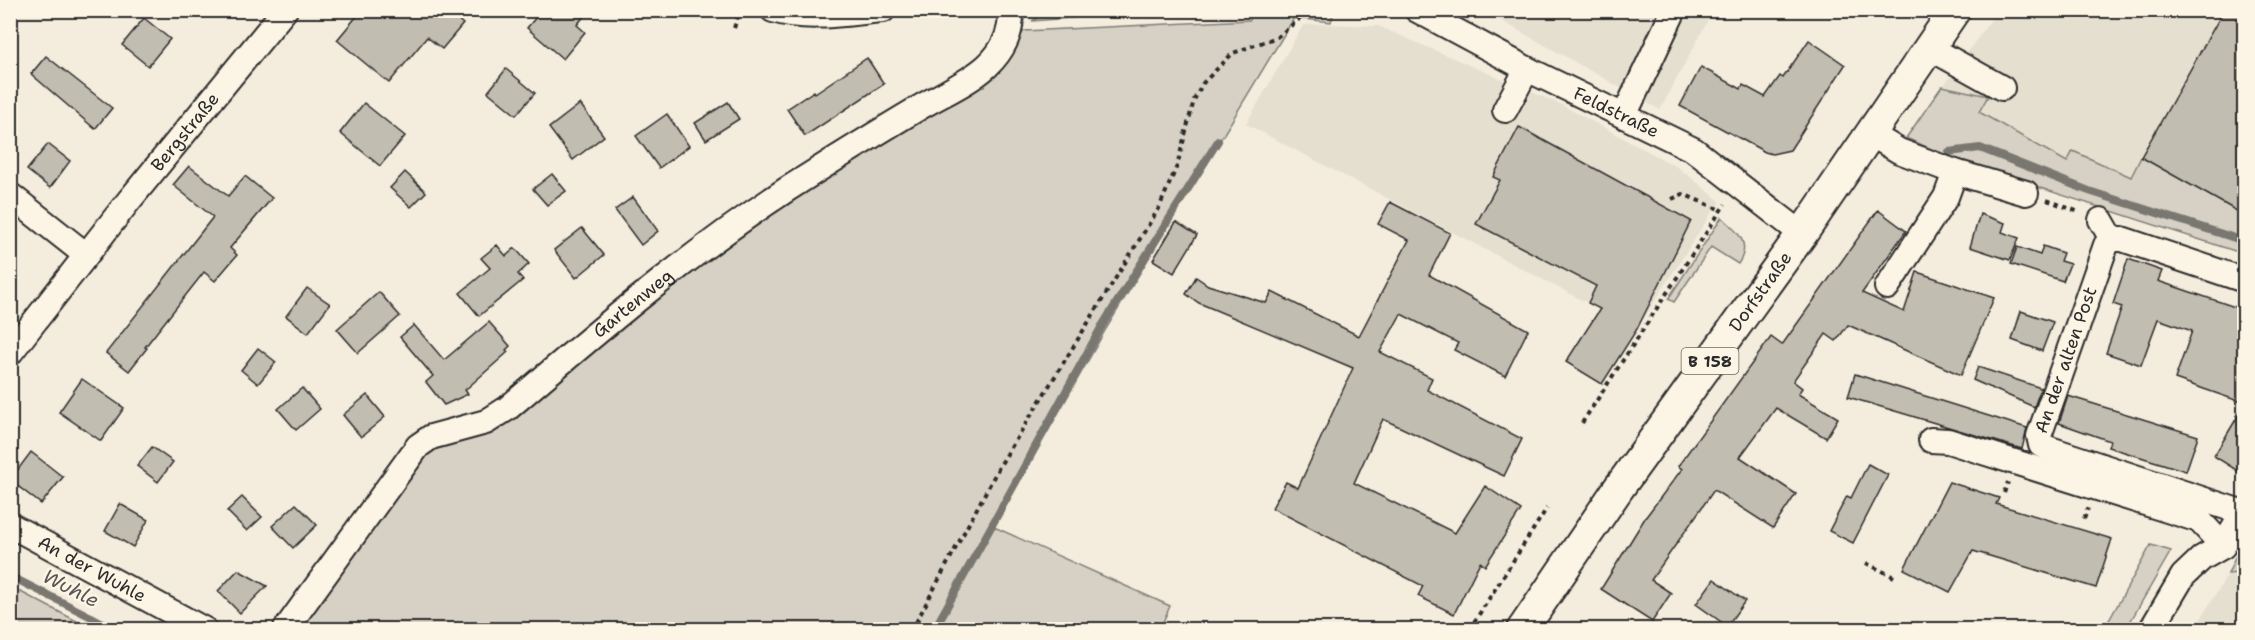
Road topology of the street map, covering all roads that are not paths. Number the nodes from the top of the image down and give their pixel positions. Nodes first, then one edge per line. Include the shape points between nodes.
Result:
1 (285, 10) edge
2 (773, 10) edge
3 (883, 10) edge
4 (1011, 10) edge
5 (1418, 10) edge
6 (1674, 10) edge
7 (1955, 10) edge
8 (846, 12) edge
9 (1930, 48) junction
10 (1527, 69) junction
11 (2002, 88) dead end
12 (1504, 110) dead end
13 (1624, 116) junction
14 (1871, 134) junction
15 (1955, 172) junction
16 (2026, 193) road end
17 (10, 195) edge
18 (1802, 234) junction
19 (86, 255) junction
20 (2244, 280) edge
21 (1887, 287) dead end
22 (10, 353) edge
23 (1931, 440) dead end
24 (2244, 513) edge
25 (10, 525) edge
26 (2223, 546) junction
27 (205, 630) edge
28 (285, 630) edge
29 (1522, 630) edge
30 (2151, 630) edge

1 - 19 street, Bergstraße
2 - 8 street via 788,15
3 - 8 street
4 - 28 street, Gartenweg via 1007,40 994,59 972,77 856,146 737,224 638,297 508,408 486,422 431,437 418,446
5 - 10 street, Feldstraße
6 - 13 street
7 - 9 main road, Dorfstraße / B 158
9 - 11 street
9 - 14 main road, Dorfstraße / B 158
10 - 12 street
10 - 13 street, Feldstraße
13 - 18 street, Feldstraße via 1694,150
14 - 15 street via 1899,151
14 - 18 main road, Dorfstraße / B 158
15 - 16 street
15 - 21 street via 1946,197
17 - 19 street
18 - 29 main road, Dorfstraße / B 158
19 - 22 street, Bergstraße
20 - 24 street, An der alten Post via 2122,239 2106,229 2106,245 2039,436 2041,444
23 - 26 street via 1948,441 2199,520
24 - 26 street
25 - 27 street, An der Wuhle
26 - 30 street via 2183,576

